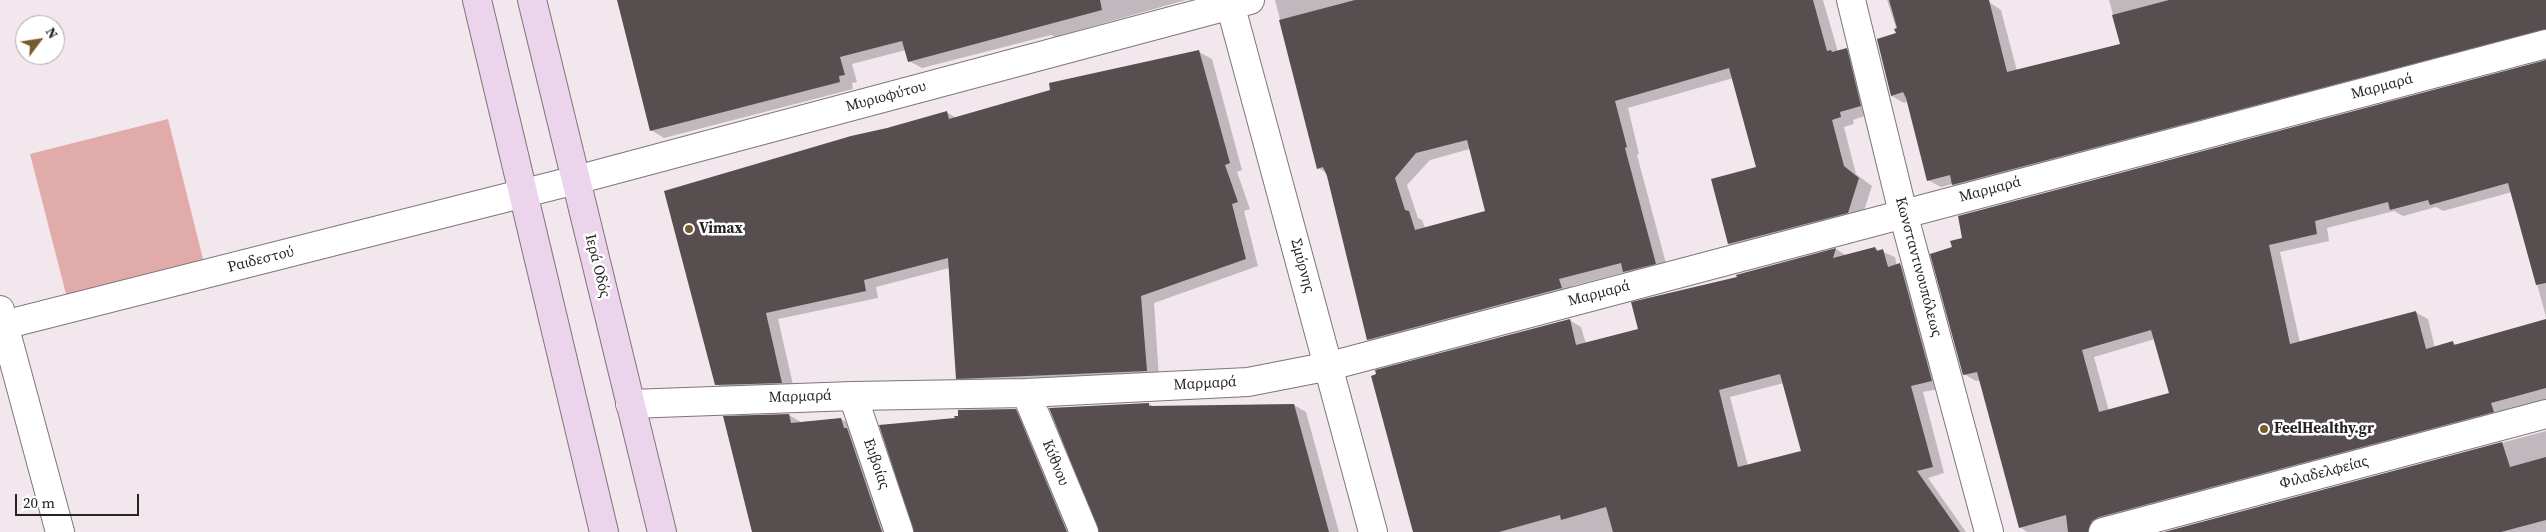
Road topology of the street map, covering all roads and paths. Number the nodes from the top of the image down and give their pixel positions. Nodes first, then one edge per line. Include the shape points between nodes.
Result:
1 (477, 0) edge
2 (532, 0) edge
3 (1851, 0) edge
4 (1236, 2) edge
5 (2546, 44) edge
6 (576, 180) junction
7 (521, 194) junction
8 (1903, 213) junction
9 (1, 321) edge
10 (1330, 366) junction
11 (1026, 393) junction
12 (853, 396) junction
13 (630, 404) junction
14 (2546, 414) edge
15 (60, 532) edge
16 (604, 532) edge
17 (662, 532) edge
18 (899, 532) edge
19 (1084, 532) edge
20 (1373, 532) edge
21 (1989, 532) edge
22 (2103, 532) edge

1 - 7 main road
2 - 6 main road, Ιερά Οδός
3 - 8 street, Κωνσταντινουπόλεως
4 - 6 street, Μυριοφύτου
4 - 10 street, Σμύρνης
5 - 8 street, Μαρμαρά
6 - 7 street, Μυριοφύτου
6 - 13 main road, Ιερά Οδός
7 - 9 street, Ραιδεστού
7 - 16 main road
8 - 10 street, Μαρμαρά
8 - 21 street, Κωνσταντινουπόλεως
9 - 15 street
10 - 11 street, Μαρμαρά via 1248,382
10 - 20 street, Σμύρνης
11 - 12 street, Μαρμαρά
11 - 19 street, Κύθνου
12 - 13 street, Μαρμαρά
12 - 18 street, Ευβοίας
13 - 17 main road, Ιερά Οδός
14 - 22 street, Φιλαδελφείας

